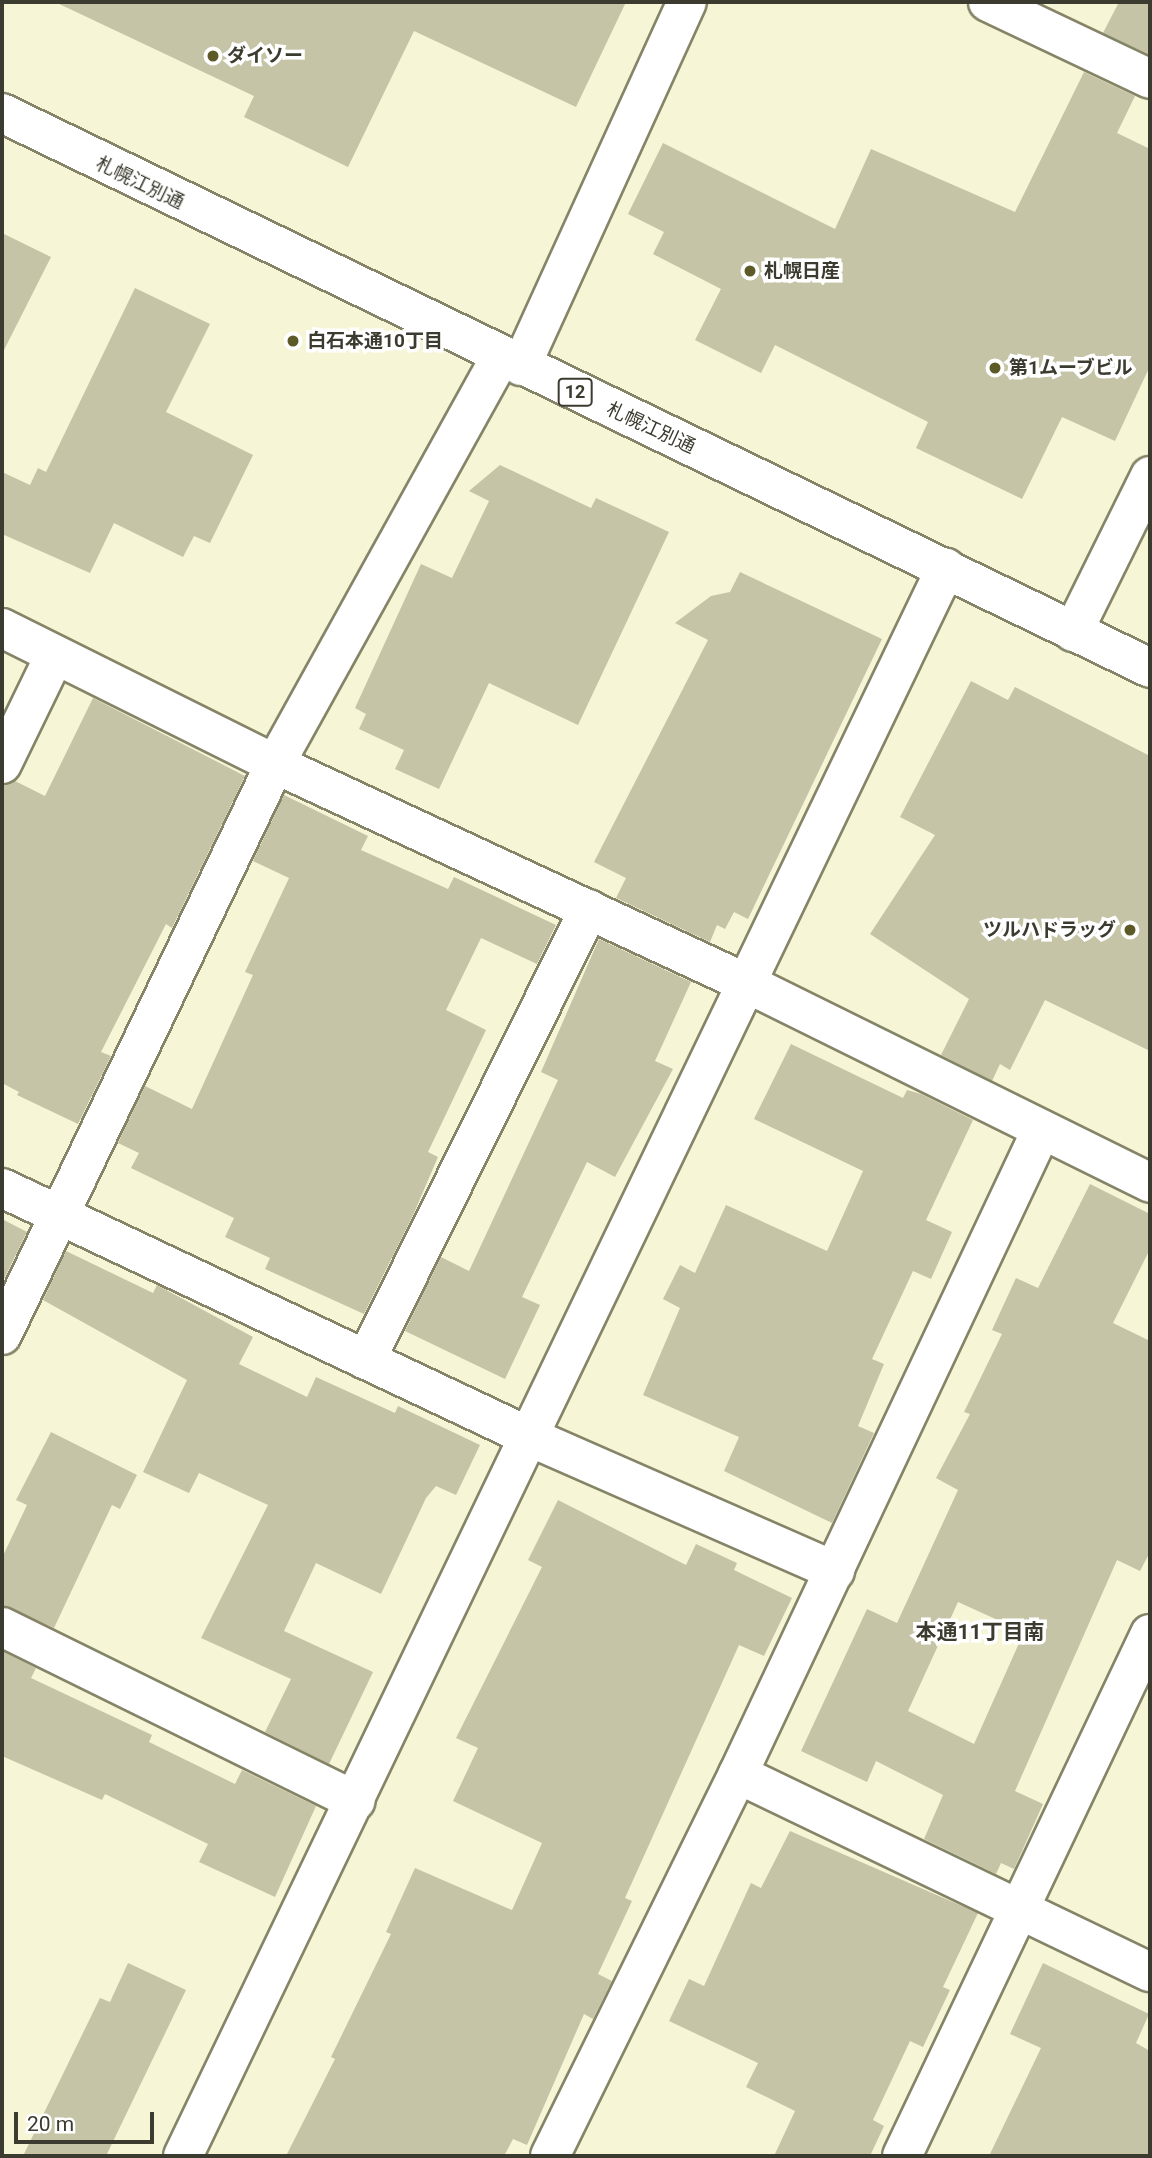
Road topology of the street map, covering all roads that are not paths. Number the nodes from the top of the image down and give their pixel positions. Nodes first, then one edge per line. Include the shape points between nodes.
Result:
1 (687, 2) edge
2 (988, 2) edge
3 (1150, 79) edge
4 (2, 113) edge
5 (511, 361) junction
6 (1150, 476) edge
7 (946, 568) junction
8 (2, 628) edge
9 (1073, 632) junction
10 (55, 654) junction
11 (1150, 668) edge
12 (2, 764) edge
13 (275, 764) junction
14 (589, 909) junction
15 (746, 983) junction
16 (1041, 1131) junction
17 (1150, 1183) edge
18 (2, 1188) edge
19 (58, 1216) junction
20 (2, 1335) edge
21 (366, 1360) junction
22 (531, 1438) junction
23 (835, 1571) junction
24 (2, 1627) edge
25 (1150, 1634) edge
26 (738, 1774) junction
27 (355, 1801) junction
28 (1021, 1910) junction
29 (1150, 1972) edge
30 (183, 2156) edge
31 (550, 2156) edge
32 (902, 2156) edge

1 - 5 main road
2 - 3 main road
4 - 5 main road, 札幌江別通 / 12
5 - 7 main road, 札幌江別通 / 12
5 - 13 main road
6 - 9 main road
7 - 9 main road, 札幌江別通 / 12
7 - 15 main road
8 - 10 main road
9 - 11 main road, 札幌江別通 / 12
10 - 12 main road
10 - 13 main road
13 - 14 main road
13 - 19 main road
14 - 15 main road
14 - 21 main road
15 - 16 main road
15 - 22 main road
16 - 17 main road
16 - 23 main road
18 - 19 main road
19 - 20 main road
19 - 21 main road
21 - 22 main road
22 - 23 main road
22 - 27 main road
23 - 26 main road
24 - 27 main road
25 - 28 main road
26 - 28 main road
26 - 31 main road
27 - 30 main road
28 - 29 main road
28 - 32 main road

